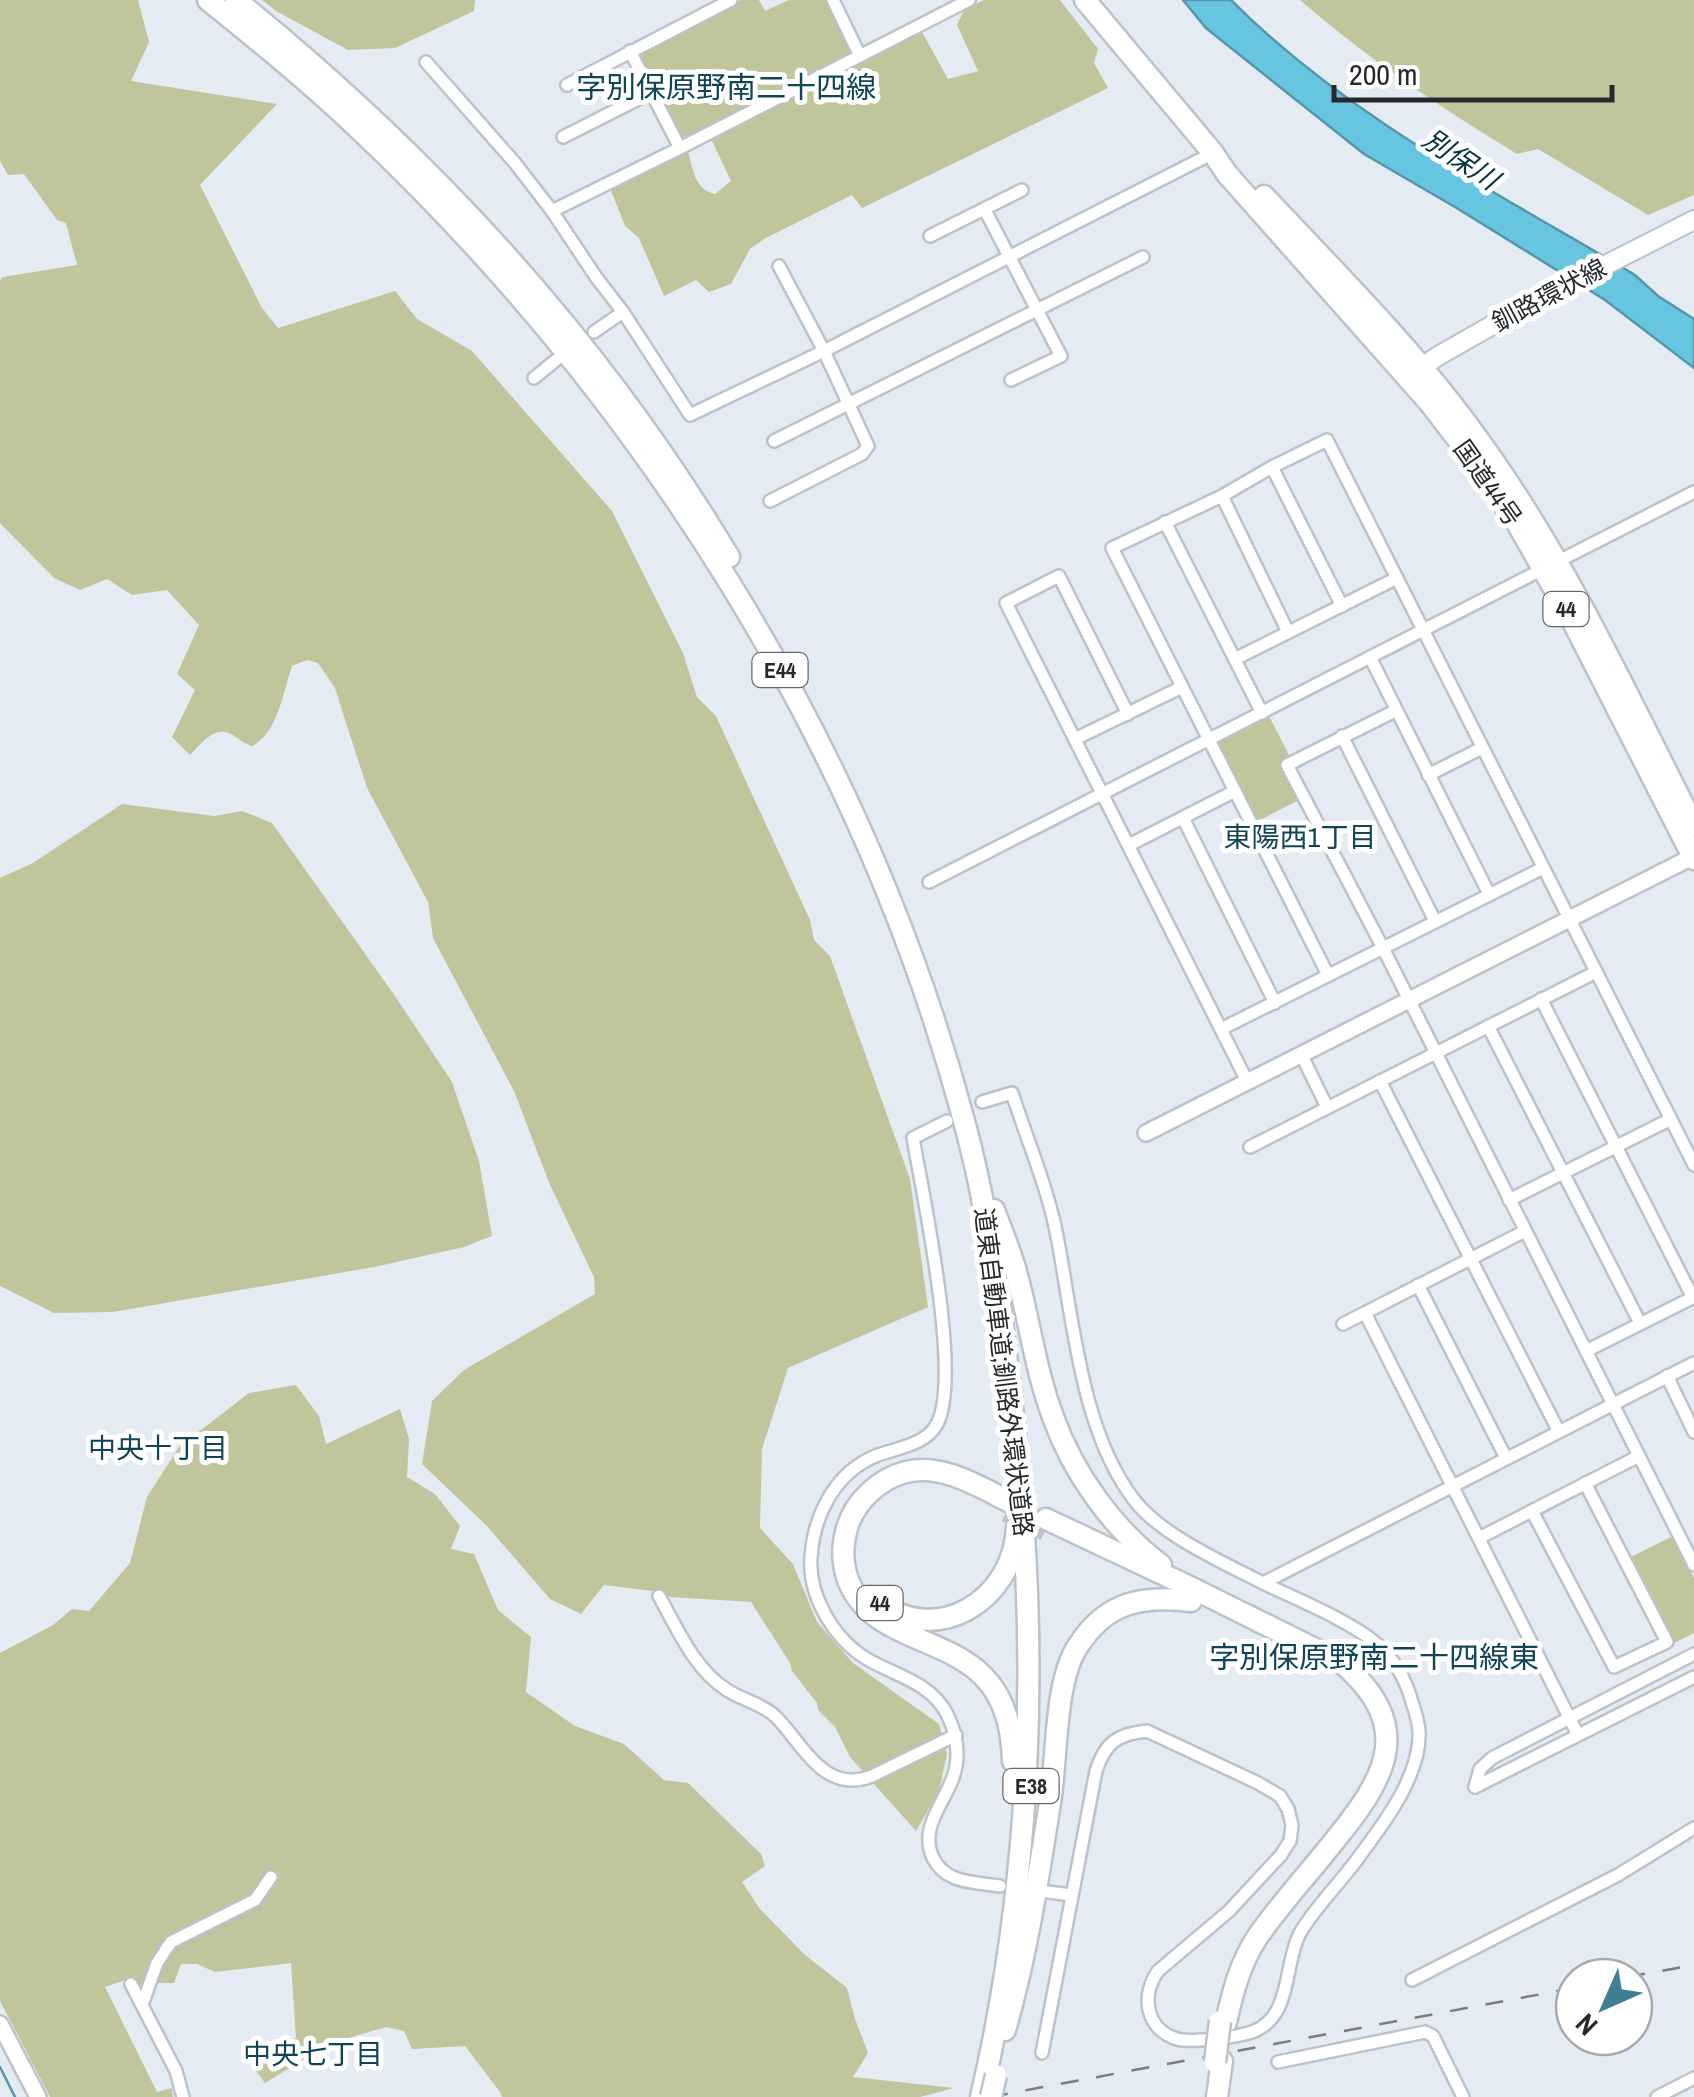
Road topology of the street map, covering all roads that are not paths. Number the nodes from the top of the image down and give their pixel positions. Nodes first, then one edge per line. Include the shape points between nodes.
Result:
1 (208, 0) edge
2 (236, 0) edge
3 (732, 0) edge
4 (968, 0) edge
5 (1085, 0) edge
6 (835, 1) edge
7 (630, 51) junction
8 (860, 56) junction
9 (426, 62) dead end
10 (567, 85) dead end
11 (652, 92) junction
12 (563, 137) dead end
13 (680, 148) junction
14 (1213, 153) junction
15 (1022, 190) dead end
16 (985, 210) junction
17 (552, 211) junction
18 (1694, 220) edge
19 (930, 236) dead end
20 (1009, 256) junction
21 (1143, 256) dead end
22 (779, 266) dead end
23 (1037, 309) junction
24 (623, 312) junction
25 (594, 332) dead end
26 (824, 351) junction
27 (556, 360) dead end
28 (1414, 373) junction
29 (534, 378) dead end
30 (1011, 380) dead end
31 (847, 404) junction
32 (774, 441) dead end
33 (1272, 467) junction
34 (1694, 492) edge
35 (1222, 496) junction
36 (770, 500) dead end
37 (1165, 522) junction
38 (1551, 566) junction
39 (1397, 578) junction
40 (1342, 606) junction
41 (1422, 630) junction
42 (1288, 632) junction
43 (1370, 658) junction
44 (1234, 659) junction
45 (1182, 688) junction
46 (1395, 711) junction
47 (1262, 713) junction
48 (1128, 714) junction
49 (1342, 736) junction
50 (1208, 738) junction
51 (1075, 739) junction
52 (1482, 748) junction
53 (1428, 776) junction
54 (1235, 791) junction
55 (1101, 792) junction
56 (1182, 818) junction
57 (1694, 826) edge
58 (1130, 845) junction
59 (1694, 858) edge
60 (1542, 868) junction
61 (929, 882) dead end
62 (1489, 894) junction
63 (1568, 920) junction
64 (1435, 921) junction
65 (1383, 948) junction
66 (1596, 972) junction
67 (1328, 976) junction
68 (1540, 998) junction
69 (1409, 1000) junction
70 (1275, 1003) junction
71 (1488, 1026) junction
72 (1221, 1029) junction
73 (1434, 1053) junction
74 (1302, 1054) junction
75 (1380, 1080) junction
76 (1247, 1081) junction
77 (982, 1102) dead end
78 (1327, 1107) junction
79 (1671, 1119) junction
80 (947, 1120) dead end
81 (1146, 1133) dead end
82 (1615, 1146) junction
83 (1250, 1147) dead end
84 (1694, 1165) edge
85 (1563, 1174) junction
86 (990, 1198) junction
87 (1510, 1200) junction
88 (1526, 1231) junction
89 (1472, 1259) junction
90 (1418, 1285) junction
91 (1694, 1298) edge
92 (1366, 1313) junction
93 (1640, 1323) junction
94 (1343, 1324) dead end
95 (1586, 1350) junction
96 (1694, 1362) edge
97 (1667, 1376) junction
98 (1612, 1404) junction
99 (1693, 1429) edge
100 (1558, 1430) junction
101 (1639, 1456) junction
102 (1506, 1458) junction
103 (1019, 1469) junction
104 (1584, 1483) junction
105 (1452, 1485) junction
106 (1532, 1511) junction
107 (1027, 1516) junction
108 (1479, 1538) junction
109 (1694, 1564) edge
110 (1263, 1582) junction
111 (1190, 1594) junction
112 (659, 1596) dead end
113 (1694, 1654) edge
114 (1694, 1677) edge
115 (1570, 1718) junction
116 (956, 1735) junction
117 (1578, 1735) junction
118 (1694, 1828) edge
119 (271, 1878) dead end
120 (1000, 1886) dead end
121 (1048, 1892) dead end
122 (1072, 1895) junction
123 (1008, 1948) junction
124 (1412, 1980) dead end
125 (131, 1984) dead end
126 (142, 2005) junction
127 (0, 2024) edge
128 (1004, 2034) junction
129 (1042, 2053) dead end
130 (1278, 2062) dead end
131 (991, 2075) junction
132 (1694, 2078) edge
133 (38, 2097) edge
134 (183, 2097) edge
135 (981, 2097) edge
136 (991, 2097) edge
137 (1214, 2097) edge
138 (1462, 2097) edge
139 (1657, 2097) edge

1 - 103 highway, 道東自動車道;釧路外環状道路 / E44 via 360,130 498,272 635,441 750,616 862,829 941,1043 983,1201
2 - 86 highway, 道東自動車道;釧路外環状道路 / E44 via 371,117 512,259 638,416 710,525 870,824 949,1040
3 - 7 street
4 - 8 street
5 - 14 highway, 国道44号 / 44
6 - 8 street
7 - 10 street
7 - 11 street
8 - 13 street
9 - 17 street
11 - 12 street
11 - 13 street
13 - 17 street
14 - 20 street
14 - 28 highway, 国道44号 / 44 via 1239,169
15 - 16 street
16 - 19 street
16 - 20 street
17 - 24 street
18 - 28 main road, 釧路環状線 via 1533,302
20 - 23 street
20 - 26 street
21 - 23 street
22 - 26 street
23 - 30 street via 1062,356
23 - 31 street
24 - 25 street
24 - 26 street via 690,416
26 - 31 street
27 - 29 street
28 - 38 highway, 国道44号 / 44 via 1474,433
31 - 32 street
31 - 36 street via 868,446 862,454
33 - 35 street
33 - 39 street via 1328,440
33 - 40 street
34 - 38 street
35 - 37 street
35 - 42 street
37 - 44 street
37 - 45 street via 1112,548
38 - 41 street
38 - 57 highway, 国道44号 / 44 via 1578,596
38 - 59 highway, 国道44号 / 44
39 - 40 street
39 - 41 street
40 - 42 street
41 - 43 street
41 - 52 street
42 - 44 street
43 - 46 street
43 - 47 street
44 - 47 street
45 - 48 street
45 - 50 street
46 - 49 street
46 - 53 street
47 - 50 street
48 - 51 street
48 - 51 street via 1059,576 1006,603
49 - 64 street
49 - 65 street via 1287,764
50 - 54 street
50 - 55 street
51 - 55 street
52 - 53 street
52 - 60 street
53 - 62 street
54 - 56 street
54 - 67 street
55 - 58 street
55 - 61 street
56 - 58 street
56 - 70 street
58 - 72 street
59 - 63 street
60 - 62 street
60 - 63 street
62 - 64 street
63 - 66 street
63 - 69 street
64 - 65 street
65 - 67 street
65 - 69 street
66 - 68 street
66 - 79 street
67 - 70 street
68 - 71 street
68 - 82 street
69 - 73 street
69 - 74 street
70 - 72 street
71 - 73 street
71 - 85 street
72 - 76 street
73 - 75 street
73 - 87 street
74 - 76 street
74 - 78 street
75 - 78 street
75 - 89 street
76 - 81 street
77 - 110 street via 1012,1092 1055,1226 1076,1348 1113,1466 1136,1502 1167,1530
78 - 83 street
79 - 82 street
79 - 84 street
80 - 116 street via 913,1138 942,1323 942,1410 923,1439 874,1457 835,1487 812,1536 810,1564 814,1593 842,1638 933,1695
82 - 85 street
82 - 91 street
85 - 87 street
85 - 93 street
86 - 107 highway, 道東自動車道;釧路外環状道路 / E44 via 1018,1368
86 - 111 highway via 1062,1440 1108,1512
87 - 88 street
88 - 89 street
88 - 95 street
89 - 90 street
89 - 100 street
90 - 92 street
90 - 102 street
91 - 93 street
92 - 94 street
92 - 105 street
93 - 95 street
95 - 98 street
96 - 97 street
97 - 98 street
97 - 99 street
98 - 100 street
98 - 101 street
100 - 102 street
101 - 104 street
101 - 109 street
102 - 105 street
103 - 107 highway, 道東自動車道;釧路外環状道路 / E44
103 - 107 highway, 44 via 1017,1537 1012,1556 995,1588 967,1611 934,1620 902,1616 872,1596 856,1563 861,1530 892,1491 935,1484 960,1491
104 - 106 street
104 - 106 street via 1667,1642 1614,1668
105 - 108 street
105 - 110 street
106 - 108 street
107 - 111 highway, 44
107 - 123 highway, 道東自動車道;釧路外環状道路 / E38 via 1026,1740
107 - 123 highway via 968,1482 917,1470 874,1488 855,1510 843,1554 851,1586 876,1617 965,1662 1004,1708 1014,1762
107 - 128 highway, 道東自動車道;釧路外環状道路 / E38 via 1037,1606 1034,1741
108 - 115 street
110 - 122 street via 1378,1644 1407,1686 1419,1732 1407,1784 1300,1932 1274,2016 1253,2032 1186,2040 1158,2027 1146,2002 1158,1970 1229,1911 1281,1855 1292,1825 1280,1796 1147,1731 1119,1738 1101,1755
111 - 128 highway via 1110,1612 1075,1650
111 - 137 highway, bridge via 1341,1662 1373,1695 1386,1732 1378,1780 1256,1938 1239,1971 1223,2022
112 - 116 street via 711,1677 773,1714 816,1765 843,1779 860,1781
113 - 115 street
114 - 117 street
115 - 117 street
115 - 117 street via 1492,1758 1475,1786
116 - 120 street via 957,1764 928,1834 930,1852 958,1880
118 - 124 street via 1618,1875
119 - 126 street via 256,1900 171,1942
121 - 122 street
122 - 129 street
123 - 131 highway, 道東自動車道;釧路外環状道路 / E38
125 - 126 street
126 - 134 street
127 - 133 street
128 - 131 highway, 道東自動車道;釧路外環状道路 / E38
130 - 138 street via 1425,2032
131 - 135 highway, 道東自動車道;釧路外環状道路 / E38
131 - 136 highway, 道東自動車道;釧路外環状道路 / E38, bridge
132 - 139 street

